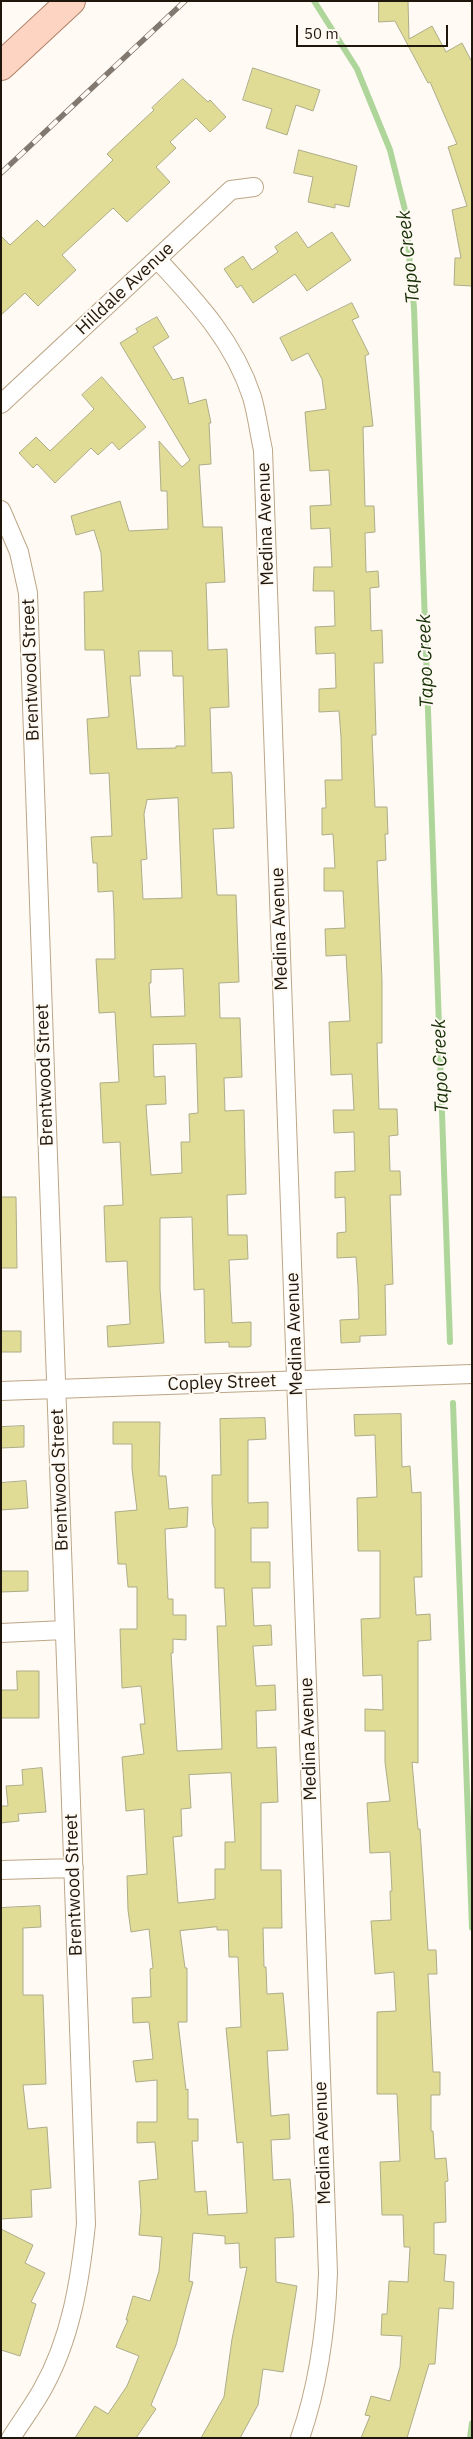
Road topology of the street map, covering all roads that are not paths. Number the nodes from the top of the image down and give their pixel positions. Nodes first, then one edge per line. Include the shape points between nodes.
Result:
1 (71, 1) edge
2 (1, 66) edge
3 (254, 188) dead end
4 (157, 258) junction
5 (1, 404) edge
6 (1, 510) edge
7 (472, 1374) edge
8 (297, 1380) junction
9 (57, 1389) junction
10 (1, 1391) edge
11 (64, 1630) junction
12 (1, 1633) edge
13 (74, 1868) junction
14 (1, 1870) edge
15 (11, 2438) edge
16 (300, 2438) edge

1 - 2 main road
3 - 4 street, Hilldale Avenue via 231,190
4 - 5 street, Hilldale Avenue
4 - 8 street, Medina Avenue via 206,311 231,349 252,397 263,450
6 - 9 street, Brentwood Street via 19,552 28,593
7 - 8 street, Copley Street
8 - 9 street, Copley Street
8 - 16 street, Medina Avenue via 328,2273 320,2367
9 - 10 street, Copley Street
9 - 11 street, Brentwood Street
11 - 12 street
11 - 13 street, Brentwood Street
13 - 14 street
13 - 15 street, Brentwood Street via 86,2224 81,2276 69,2325 43,2389

